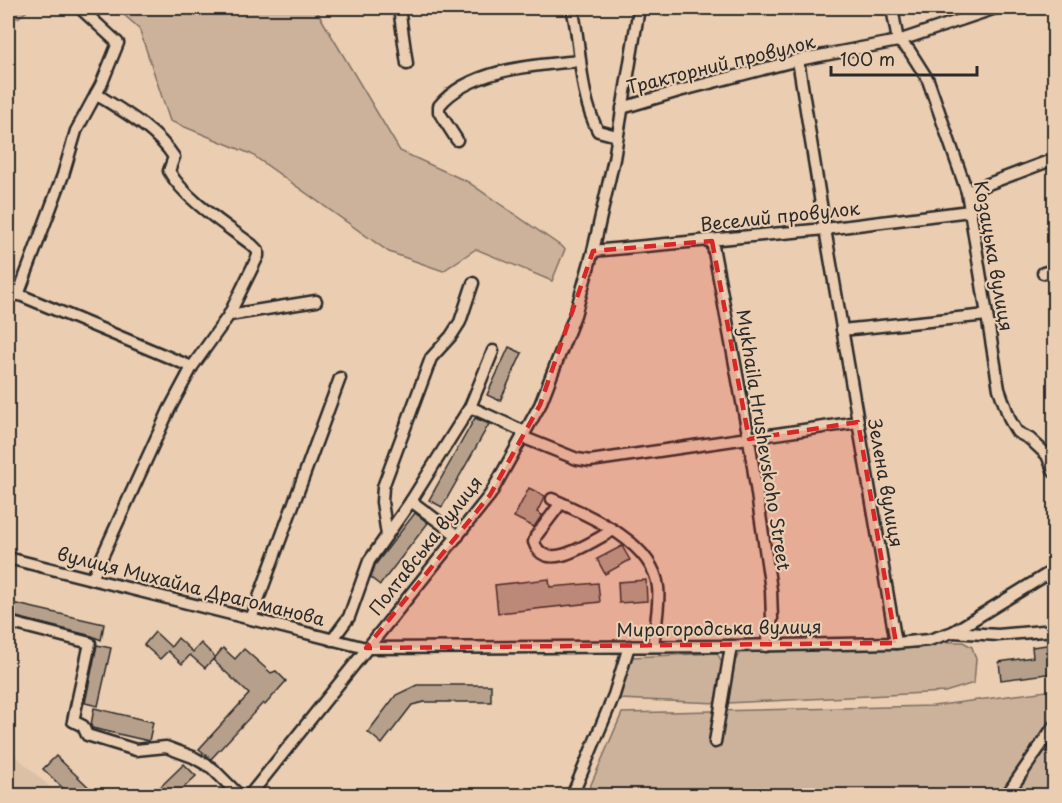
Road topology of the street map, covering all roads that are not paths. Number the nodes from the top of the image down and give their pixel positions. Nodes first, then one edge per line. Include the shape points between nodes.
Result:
1 (80, 8) edge
2 (399, 8) edge
3 (573, 8) edge
4 (639, 8) edge
5 (892, 8) edge
6 (996, 8) edge
7 (898, 41) junction
8 (579, 60) junction
9 (798, 60) junction
10 (407, 64) dead end
11 (96, 94) junction
12 (622, 108) junction
13 (617, 136) junction
14 (458, 140) dead end
15 (1054, 159) edge
16 (967, 192) junction
17 (970, 211) junction
18 (825, 229) junction
19 (712, 240) junction
20 (593, 252) junction
21 (1054, 270) edge
22 (1043, 273) dead end
23 (473, 283) dead end
24 (13, 292) edge
25 (316, 301) dead end
26 (229, 315) junction
27 (987, 315) junction
28 (842, 330) junction
29 (493, 351) dead end
30 (192, 367) junction
31 (340, 378) dead end
32 (470, 407) junction
33 (858, 422) junction
34 (524, 434) junction
35 (748, 439) junction
36 (1051, 452) edge
37 (1054, 472) edge
38 (411, 501) junction
39 (612, 531) junction
40 (387, 535) junction
41 (458, 536) junction
42 (8, 558) edge
43 (1054, 570) edge
44 (92, 579) junction
45 (251, 619) junction
46 (8, 622) edge
47 (1054, 630) edge
48 (953, 632) junction
49 (332, 639) junction
50 (896, 643) junction
51 (629, 646) junction
52 (653, 646) junction
53 (731, 646) junction
54 (766, 646) junction
55 (366, 648) junction
56 (1054, 726) edge
57 (715, 742) dead end
58 (240, 795) edge
59 (249, 795) edge
60 (572, 795) edge
61 (1006, 795) edge

1 - 11 street via 118,43
2 - 10 street
3 - 8 street
4 - 12 street, Полтавська вулиця
5 - 7 street
6 - 7 street, Тракторний провулок
7 - 9 street, Тракторний провулок
7 - 16 street, Козацька вулиця via 909,50 928,80
8 - 13 street via 593,121 598,131
8 - 14 street via 500,72 451,94 439,106 439,112
9 - 12 street, Тракторний провулок
9 - 18 street, Зелена вулиця
11 - 24 street via 76,131 59,186
11 - 26 street via 167,146 174,157 169,171 172,177 190,197 258,251
12 - 13 street, Полтавська вулиця
13 - 20 street, Полтавська вулиця
15 - 16 street
16 - 17 street, Козацька вулиця
17 - 18 street, Веселий провулок
17 - 27 street, Козацька вулиця
18 - 19 street, Веселий провулок
18 - 28 street, Зелена вулиця
19 - 20 street, Веселий провулок
19 - 35 street, Mykhaila Hrushevskoho Street
20 - 34 street, Полтавська вулиця via 575,315 540,405
21 - 22 street
23 - 40 street via 460,322 431,358 383,487
24 - 30 street
25 - 26 street
26 - 30 street
27 - 28 street
27 - 36 street, Козацька вулиця via 999,389 1010,420 1017,432
28 - 33 street, Зелена вулиця
29 - 32 street
30 - 44 street
31 - 45 street
32 - 34 street
32 - 38 street
33 - 35 street
33 - 50 street, Зелена вулиця
34 - 35 street via 577,459 590,461
34 - 41 street, Полтавська вулиця via 490,495
35 - 54 street, Mykhaila Hrushevskoho Street via 771,590 772,619
36 - 37 street, Козацька вулиця
38 - 40 street
38 - 41 street
39 - 39 street via 555,557 547,556 534,542 556,501
39 - 52 street via 627,539 643,556 657,582
40 - 49 street via 369,561 349,617
41 - 55 street, Полтавська вулиця
42 - 44 street, вулиця Михайла Драгоманова
43 - 48 street, Мирогородська вулиця
44 - 45 street, вулиця Михайла Драгоманова
45 - 49 street, вулиця Михайла Драгоманова
46 - 58 street via 90,643 73,721 83,726 87,735 136,750 166,747 193,757 212,768
47 - 48 street via 998,635
48 - 50 street, Мирогородська вулиця via 929,640
49 - 55 street, вулиця Михайла Драгоманова
50 - 54 street, Мирогородська вулиця
51 - 52 street, Мирогородська вулиця
51 - 55 street, Мирогородська вулиця
51 - 60 street via 614,695
52 - 53 street, Мирогородська вулиця
53 - 54 street, Мирогородська вулиця
53 - 57 street
55 - 59 street, Полтавська вулиця
56 - 61 street

